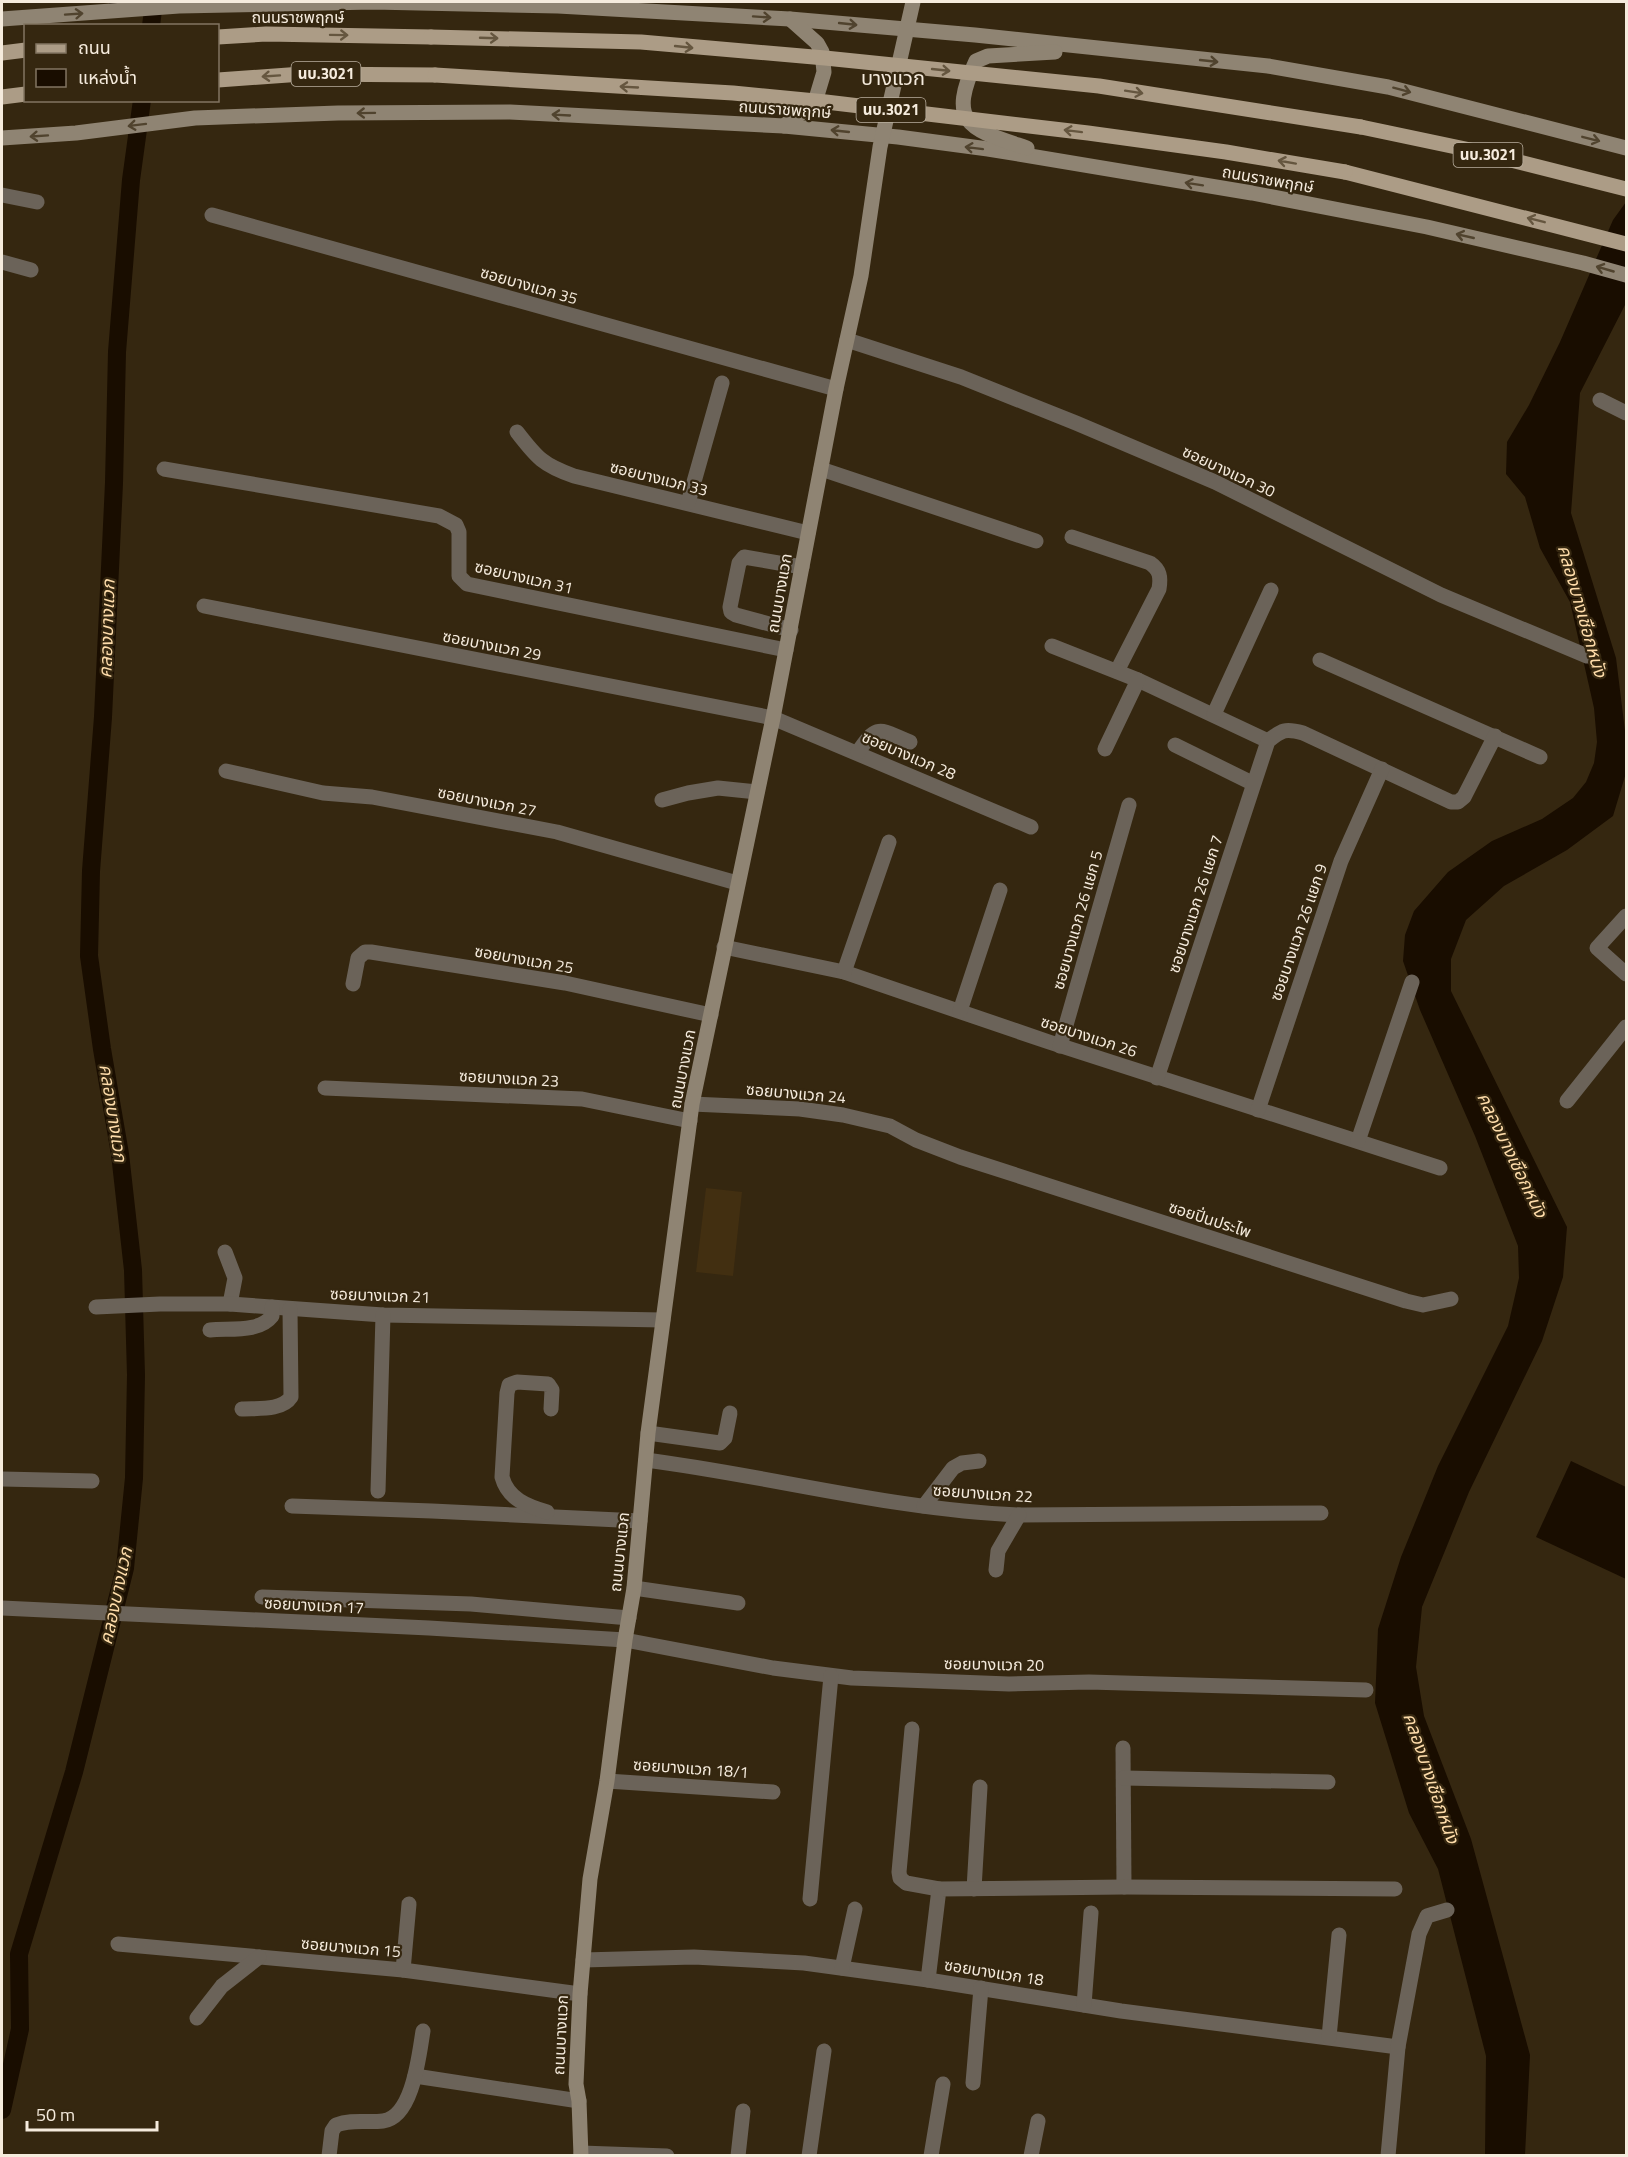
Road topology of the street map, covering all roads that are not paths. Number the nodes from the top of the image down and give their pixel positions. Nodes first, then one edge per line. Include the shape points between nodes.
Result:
1 (913, 2) edge
2 (642, 5) edge
3 (2, 19) edge
4 (790, 19) junction
5 (906, 30) junction
6 (219, 37) edge
7 (1092, 49) junction
8 (24, 50) edge
9 (2, 53) edge
10 (219, 80) edge
11 (24, 94) edge
12 (2, 97) edge
13 (784, 126) junction
14 (883, 136) junction
15 (2, 138) edge
16 (1626, 148) edge
17 (1073, 164) junction
18 (1620, 187) edge
19 (2, 195) edge
20 (38, 202) dead end
21 (212, 215) dead end
22 (1626, 244) edge
23 (2, 262) edge
24 (31, 270) dead end
25 (1626, 275) edge
26 (847, 340) junction
27 (723, 383) dead end
28 (836, 389) junction
29 (1600, 399) dead end
30 (1626, 413) edge
31 (517, 432) dead end
32 (164, 469) dead end
33 (821, 469) junction
34 (688, 503) junction
35 (808, 534) junction
36 (1072, 537) dead end
37 (1036, 541) dead end
38 (802, 567) junction
39 (1271, 590) dead end
40 (204, 606) dead end
41 (790, 630) junction
42 (1052, 646) dead end
43 (786, 650) junction
44 (1587, 656) dead end
45 (1320, 660) dead end
46 (1117, 671) junction
47 (1138, 680) junction
48 (1214, 714) junction
49 (773, 718) junction
50 (1495, 736) junction
51 (1268, 741) junction
52 (910, 742) dead end
53 (1175, 745) dead end
54 (1105, 748) dead end
55 (858, 752) junction
56 (1540, 757) dead end
57 (1382, 769) junction
58 (226, 771) dead end
59 (1252, 783) junction
60 (757, 792) junction
61 (662, 800) dead end
62 (1129, 805) dead end
63 (1031, 827) dead end
64 (889, 842) dead end
65 (738, 883) junction
66 (1000, 890) dead end
67 (1626, 916) edge
68 (724, 947) junction
69 (844, 972) junction
70 (1626, 974) edge
71 (1412, 982) dead end
72 (352, 984) dead end
73 (960, 1011) junction
74 (711, 1015) junction
75 (1626, 1027) edge
76 (1060, 1046) junction
77 (1157, 1078) junction
78 (325, 1088) dead end
79 (1567, 1101) dead end
80 (692, 1104) junction
81 (1258, 1110) junction
82 (690, 1121) junction
83 (1358, 1141) junction
84 (960, 1157) joint
85 (1440, 1168) dead end
86 (225, 1251) dead end
87 (1451, 1299) dead end
88 (230, 1304) junction
89 (96, 1307) dead end
90 (272, 1307) junction
91 (290, 1309) junction
92 (383, 1315) junction
93 (663, 1320) junction
94 (210, 1329) dead end
95 (242, 1409) dead end
96 (551, 1409) dead end
97 (730, 1413) dead end
98 (648, 1433) junction
99 (646, 1460) junction
100 (979, 1461) dead end
101 (2, 1479) edge
102 (93, 1481) dead end
103 (378, 1491) dead end
104 (292, 1506) dead end
105 (924, 1506) junction
106 (1321, 1513) dead end
107 (1019, 1515) junction
108 (560, 1516) junction
109 (640, 1521) junction
110 (996, 1570) dead end
111 (634, 1588) junction
112 (262, 1597) dead end
113 (738, 1603) dead end
114 (2, 1608) edge
115 (629, 1618) junction
116 (625, 1641) junction
117 (831, 1676) junction
118 (1366, 1690) dead end
119 (912, 1729) dead end
120 (1123, 1748) dead end
121 (1124, 1778) junction
122 (607, 1781) junction
123 (1328, 1782) dead end
124 (980, 1787) dead end
125 (773, 1792) dead end
126 (1124, 1887) junction
127 (939, 1889) junction
128 (974, 1889) junction
129 (1395, 1889) dead end
130 (810, 1899) dead end
131 (409, 1904) dead end
132 (855, 1910) dead end
133 (1446, 1910) dead end
134 (1091, 1913) dead end
135 (1340, 1935) dead end
136 (118, 1944) dead end
137 (259, 1957) junction
138 (583, 1960) junction
139 (842, 1968) junction
140 (403, 1970) junction
141 (928, 1980) junction
142 (981, 1988) junction
143 (580, 1994) junction
144 (1083, 2005) junction
145 (197, 2018) dead end
146 (423, 2031) dead end
147 (1329, 2037) junction
148 (1398, 2047) junction
149 (824, 2051) dead end
150 (415, 2076) junction
151 (973, 2083) dead end
152 (943, 2084) dead end
153 (579, 2101) junction
154 (743, 2111) dead end
155 (1038, 2121) dead end
156 (581, 2154) edge
157 (329, 2156) edge
158 (667, 2156) edge
159 (738, 2156) edge
160 (809, 2156) edge
161 (931, 2156) edge
162 (1031, 2156) edge
163 (1388, 2156) edge

1 - 5 main road, ถนนบางแวก
3 -> 2 main road, ถนนราชพฤกษ์ / นบ.3021 via 179,6 373,2
2 -> 4 main road, ถนนราชพฤกษ์ / นบ.3021
4 -> 5 main road, ถนนราชพฤกษ์ / นบ.3021
4 - 13 main road via 817,43 824,72 815,102
5 - 7 main road, ถนนราชพฤกษ์ / นบ.3021
5 - 14 main road, ถนนบางแวก
6 -> 18 main road, ถนนราชพฤกษ์ / นบ.3021, bridge via 266,34 641,42 1099,86 1361,127
7 -> 16 main road, ถนนราชพฤกษ์ / นบ.3021 via 1268,66 1388,87
7 - 17 main road via 988,56 976,61 965,84 962,103 968,122 988,135
8 - 9 main road
22 -> 10 main road, ถนนราชพฤกษ์ / นบ.3021, bridge via 1345,172 1088,132 733,93 435,75 302,74
11 - 12 main road
14 -> 13 main road, ถนนราชพฤกษ์ / นบ.3021
13 -> 15 main road, ถนนราชพฤกษ์ / นบ.3021 via 510,112 338,113 195,118
17 -> 14 main road, ถนนราชพฤกษ์ / นบ.3021
14 - 26 main road, ถนนบางแวก
25 -> 17 main road, ถนนราชพฤกษ์ / นบ.3021 via 1427,227
19 - 20 street
21 - 28 street, ซอยบางแวก 35
23 - 24 street
26 - 28 main road, ถนนบางแวก
26 - 44 street, ซอยบางแวก 30 via 961,377 1215,482 1441,595
27 - 34 street
28 - 33 main road, ถนนบางแวก
29 - 30 street
31 - 34 street, ซอยบางแวก 33 via 534,455 557,470
32 - 43 street, ซอยบางแวก 31 via 439,516 456,525 459,532 459,576 467,584
33 - 35 main road, ถนนบางแวก
33 - 37 street
34 - 35 street, ซอยบางแวก 33
35 - 38 main road, ถนนบางแวก
36 - 46 street via 1150,562 1159,574 1159,589
38 - 41 main road, ถนนบางแวก
38 - 41 street via 744,557 739,563 730,607 736,615
39 - 48 street
40 - 49 street, ซอยบางแวก 29
41 - 43 main road, ถนนบางแวก
42 - 46 street
43 - 49 main road, ถนนบางแวก
45 - 50 street
46 - 47 street
47 - 48 street
47 - 54 street
48 - 51 street
49 - 55 street, ซอยบางแวก 28
49 - 60 main road, ถนนบางแวก
50 - 56 street
50 - 57 street via 1458,802
51 - 57 street via 1281,731 1303,733
51 - 59 street, ซอยบางแวก 26 แยก 7
52 - 55 street via 876,731
53 - 59 street
55 - 63 street, ซอยบางแวก 28
57 - 81 street, ซอยบางแวก 26 แยก 9 via 1341,861
58 - 65 street, ซอยบางแวก 27 via 323,793 372,797 557,832
59 - 77 street, ซอยบางแวก 26 แยก 7
60 - 61 street via 718,788
60 - 65 main road, ถนนบางแวก
62 - 76 street, ซอยบางแวก 26 แยก 5
64 - 69 street
65 - 68 main road, ถนนบางแวก
66 - 73 street
67 - 70 street via 1597,948
68 - 69 street, ซอยบางแวก 26
68 - 74 main road, ถนนบางแวก
69 - 73 street, ซอยบางแวก 26
71 - 83 street
72 - 74 street, ซอยบางแวก 25 via 358,958 371,952 566,983
73 - 76 street, ซอยบางแวก 26
74 - 80 main road, ถนนบางแวก
75 - 79 street
76 - 77 street, ซอยบางแวก 26
77 - 81 street, ซอยบางแวก 26
78 - 82 street, ซอยบางแวก 23 via 582,1099
80 - 82 main road, ถนนบางแวก
80 - 84 street, ซอยบางแวก 24 via 843,1114 890,1126
81 - 83 street, ซอยบางแวก 26
82 - 93 main road, ถนนบางแวก
83 - 85 street, ซอยบางแวก 26
84 - 87 street, ซอยปิ่นประไพ via 1406,1301 1423,1305
86 - 88 street via 235,1278
88 - 89 street, ซอยบางแวก 21
88 - 90 street, ซอยบางแวก 21
90 - 91 street, ซอยบางแวก 21
90 - 94 street via 268,1322 257,1327
91 - 92 street, ซอยบางแวก 21
91 - 95 street via 291,1397 280,1406
92 - 93 street, ซอยบางแวก 21
92 - 103 street
93 - 98 main road, ถนนบางแวก
96 - 108 street via 552,1390 548,1384 509,1385 502,1477 515,1499
97 - 98 street via 725,1438 720,1443
98 - 99 main road, ถนนบางแวก
99 - 105 street, ซอยบางแวก 22
99 - 109 main road, ถนนบางแวก
100 - 105 street via 953,1468
101 - 102 street
104 - 108 street
105 - 107 street, ซอยบางแวก 22
106 - 107 street, ซอยบางแวก 22
107 - 110 street via 998,1551
108 - 109 street
109 - 111 main road, ถนนบางแวก
111 - 113 street
111 - 115 main road, ถนนบางแวก
112 - 115 street via 471,1604
114 - 116 street, ซอยบางแวก 17
115 - 116 main road, ถนนบางแวก
116 - 117 street, ซอยบางแวก 20
116 - 122 main road, ถนนบางแวก
117 - 118 street, ซอยบางแวก 20 via 1010,1684 1089,1682
117 - 130 street
119 - 127 street via 900,1878 906,1883
120 - 121 street
121 - 123 street
121 - 126 street
122 - 125 street, ซอยบางแวก 18/1
122 - 138 main road, ถนนบางแวก via 590,1879
124 - 128 street
126 - 128 street
126 - 129 street
127 - 128 street
127 - 141 street
131 - 140 street
132 - 139 street
133 - 148 street via 1427,1916 1421,1928
134 - 144 street
135 - 147 street
136 - 137 street, ซอยบางแวก 15
137 - 140 street, ซอยบางแวก 15
137 - 145 street via 222,1986
138 - 139 street, ซอยบางแวก 18 via 694,1958
138 - 143 main road, ถนนบางแวก
139 - 141 street, ซอยบางแวก 18
140 - 143 street, ซอยบางแวก 15
141 - 142 street, ซอยบางแวก 18
142 - 144 street, ซอยบางแวก 18
142 - 151 street
143 - 153 main road, ถนนบางแวก via 576,2084
144 - 147 street, ซอยบางแวก 18
146 - 150 street
147 - 148 street, ซอยบางแวก 18
148 - 163 street
149 - 160 street
150 - 153 street
150 - 157 street via 397,2115 385,2121 336,2125
152 - 161 street
153 - 156 main road, ถนนบางแวก
154 - 159 street
155 - 162 street
156 - 158 street

